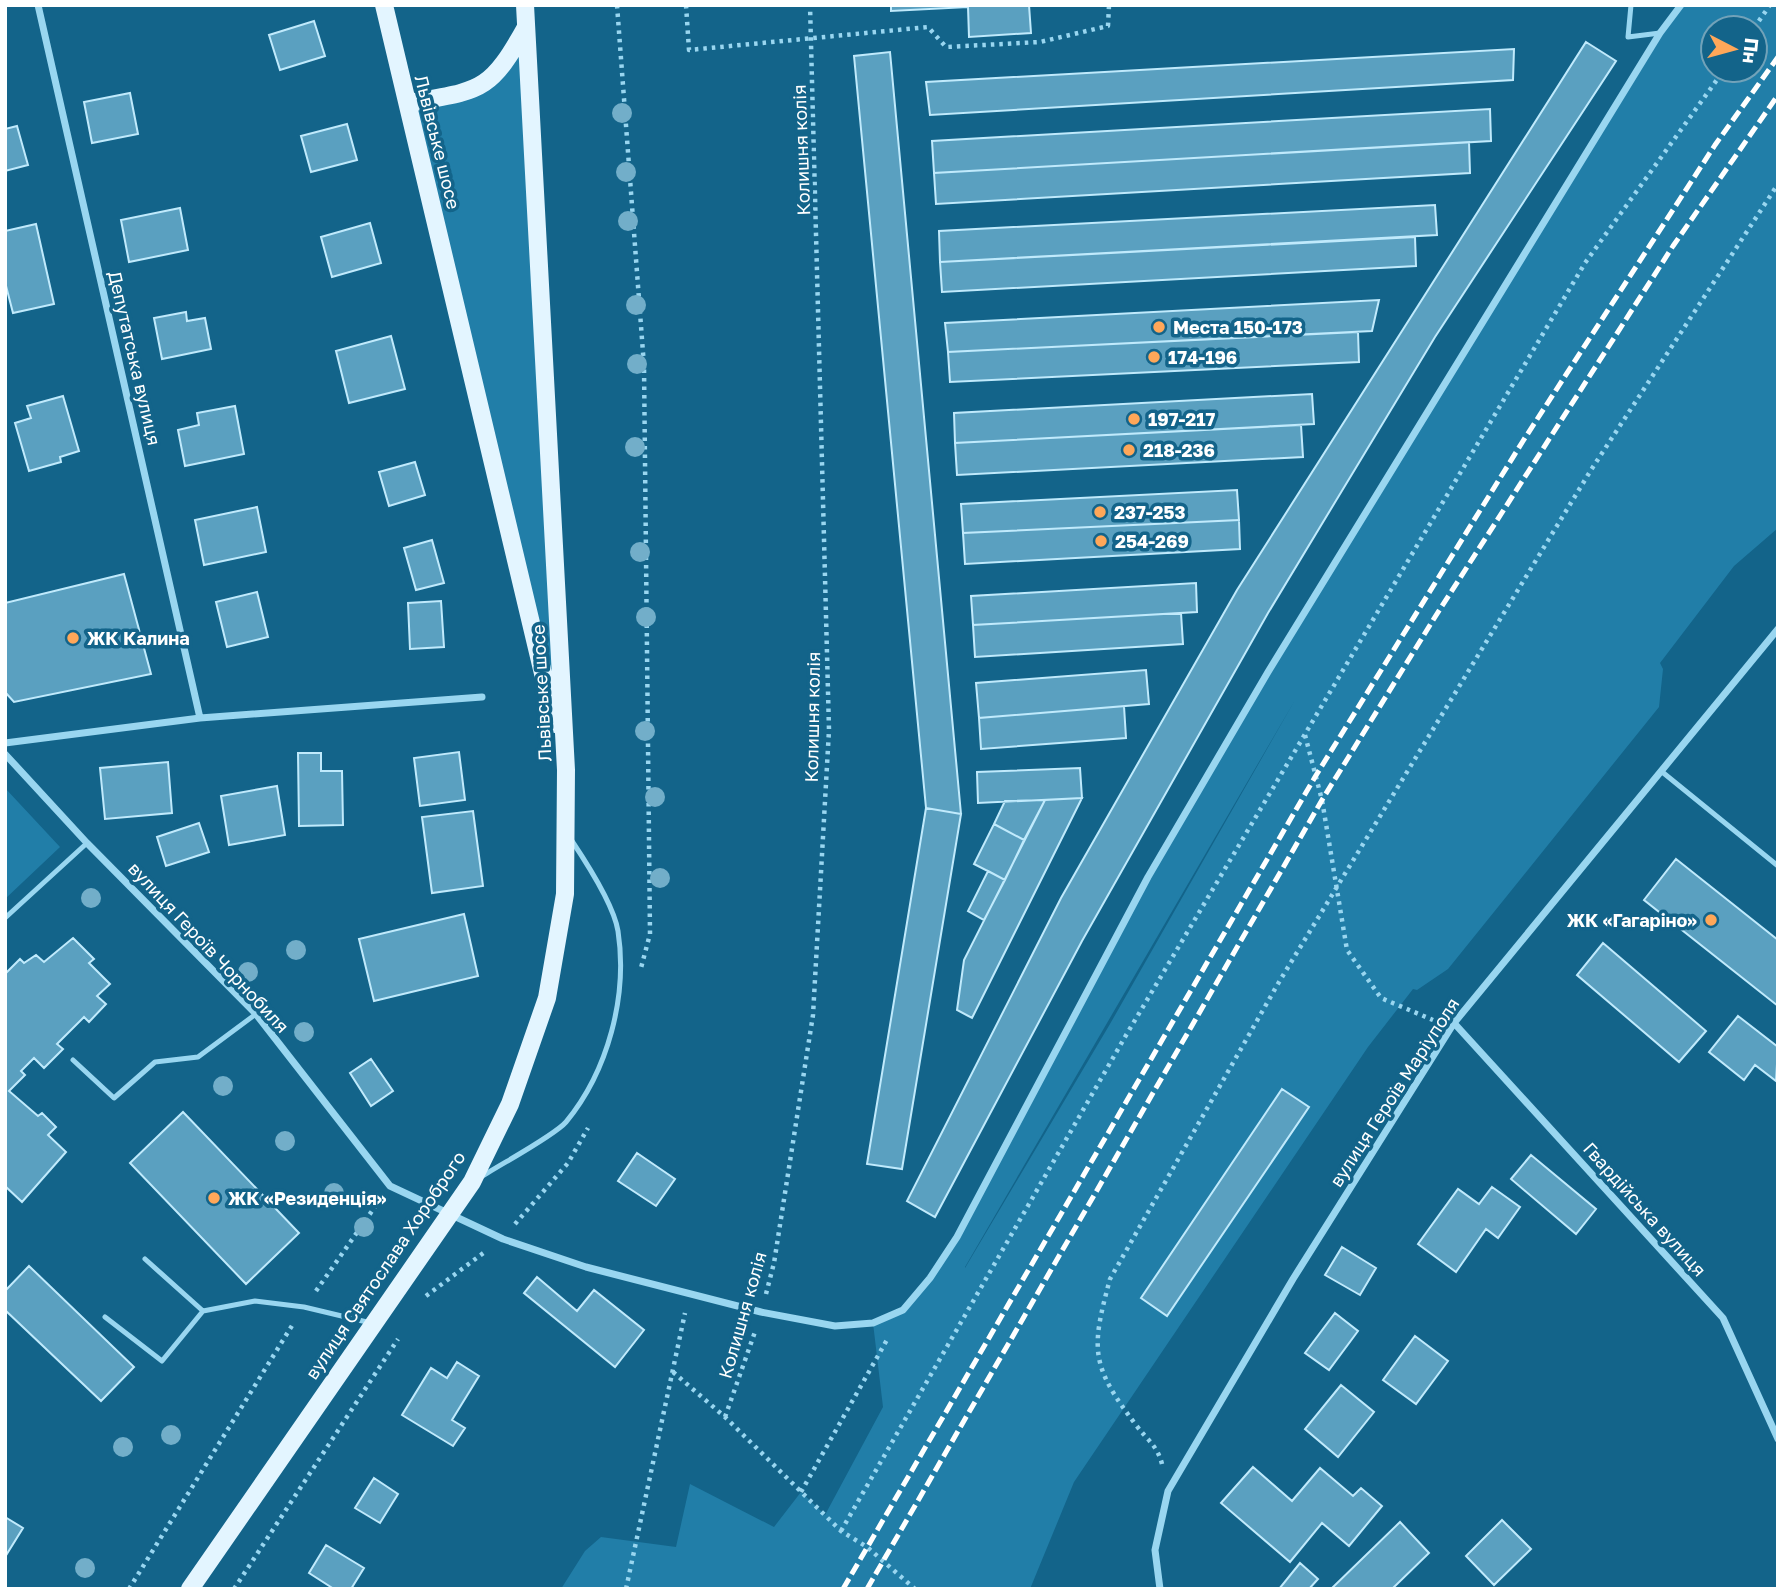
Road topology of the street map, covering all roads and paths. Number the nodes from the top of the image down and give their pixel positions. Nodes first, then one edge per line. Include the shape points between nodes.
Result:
1 (38, 5) edge
2 (384, 5) edge
3 (525, 5) edge
4 (686, 5) edge
5 (810, 5) edge
6 (1109, 5) edge
7 (1631, 5) edge
8 (1681, 5) edge
9 (526, 27) junction
10 (1660, 33) junction
11 (811, 39) junction
12 (1714, 84) edge
13 (408, 103) junction
14 (1778, 184) edge
15 (1778, 629) edge
16 (482, 697) dead end
17 (200, 718) junction
18 (1304, 735) junction
19 (5, 743) edge
20 (5, 754) edge
21 (566, 769) junction
22 (1661, 771) junction
23 (566, 834) junction
24 (87, 843) junction
25 (1778, 866) edge
26 (1337, 887) junction
27 (5, 918) edge
28 (257, 1014) junction
29 (1454, 1023) junction
30 (73, 1060) dead end
31 (472, 1182) junction
32 (390, 1186) junction
33 (449, 1213) junction
34 (145, 1259) dead end
35 (688, 1295) junction
36 (304, 1307) junction
37 (903, 1310) junction
38 (203, 1311) junction
39 (761, 1312) junction
40 (105, 1317) dead end
41 (371, 1323) junction
42 (673, 1372) junction
43 (725, 1417) junction
44 (1778, 1439) edge
45 (1168, 1491) junction
46 (801, 1492) junction
47 (841, 1531) junction
48 (129, 1589) edge
49 (190, 1589) edge
50 (626, 1589) edge
51 (915, 1589) edge
52 (1160, 1589) edge

1 - 17 street, Депутатська вулиця
2 - 13 main road, Львівське шосе
3 - 9 main road, Львівське шосе
4 - 11 path via 689,50
5 - 11 path, Колишня колія
6 - 11 path via 1108,26 1040,42 946,47 929,27
7 - 10 lane via 1628,37
8 - 10 street
9 - 13 main road via 494,78 473,90
9 - 21 main road, Львівське шосе
10 - 37 street via 1261,684 1148,877 957,1237
11 - 39 path, Колишня колія via 829,730 813,1014 774,1263
12 - 18 path via 1585,263
13 - 21 main road, Львівське шосе
14 - 26 path via 1591,470
15 - 22 street, вулиця Героїв Маріуполя
16 - 17 street
17 - 19 street
18 - 26 path via 1322,800
18 - 47 path
20 - 24 street, вулиця Героїв Чорнобиля
21 - 23 main road, вулиця Святослава Хороброго
22 - 25 lane
22 - 29 street, вулиця Героїв Маріуполя
23 - 31 main road, вулиця Святослава Хороброго via 565,894 547,998 510,1104
23 - 31 lane via 590,868 618,929 620,995 604,1060 565,1123
24 - 27 lane
24 - 28 street, вулиця Героїв Чорнобиля
26 - 29 path via 1347,950 1381,998 1427,1020
26 - 45 path via 1110,1279 1098,1325 1097,1362 1137,1427 1157,1447
28 - 30 lane via 198,1057 155,1062 114,1098
28 - 32 street, вулиця Героїв Чорнобиля
29 - 44 street, Гвардійська вулиця via 1723,1318
29 - 45 street, вулиця Героїв Маріуполя via 1293,1279
31 - 33 main road, вулиця Святослава Хороброго
32 - 33 street, вулиця Героїв Чорнобиля
32 - 36 path
33 - 35 street, вулиця Героїв Чорнобиля via 503,1239
33 - 41 main road, вулиця Святослава Хороброго
34 - 38 lane
35 - 39 street, вулиця Героїв Чорнобиля
35 - 42 path
36 - 38 lane via 255,1301
36 - 41 lane
36 - 48 path
37 - 39 street, вулиця Героїв Чорнобиля via 873,1323 835,1326
37 - 46 path
38 - 40 lane via 162,1361
39 - 43 path, Колишня колія
41 - 49 main road, вулиця Святослава Хороброго
42 - 43 path
42 - 50 path
43 - 46 path
45 - 52 street, вулиця Героїв Маріуполя via 1155,1550
46 - 47 path
47 - 51 path

